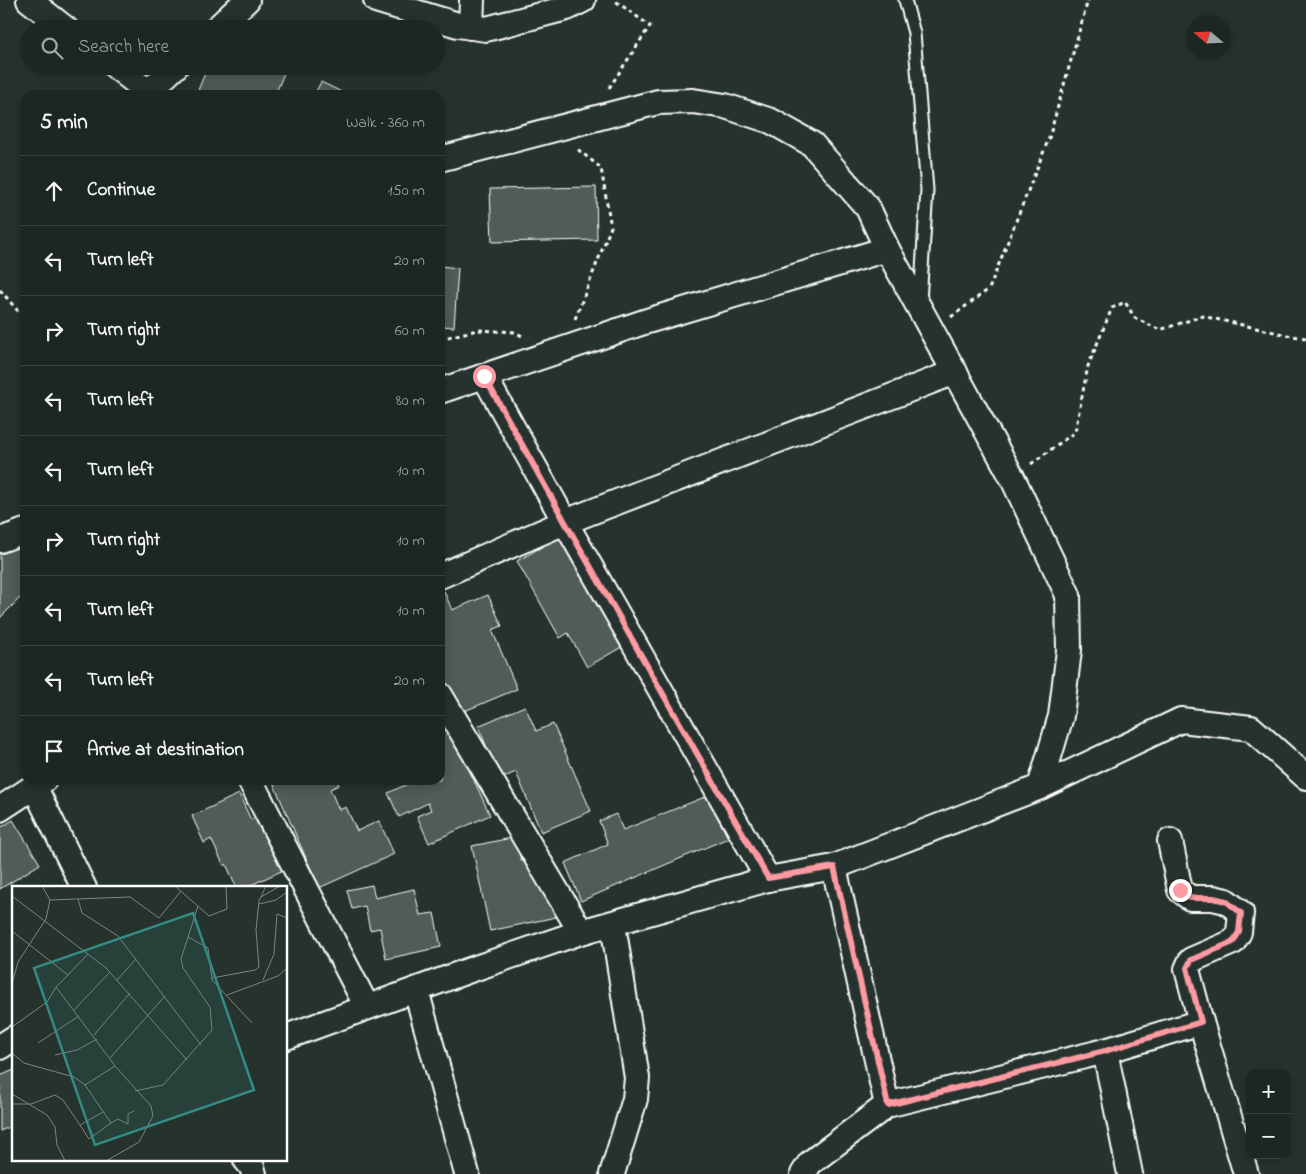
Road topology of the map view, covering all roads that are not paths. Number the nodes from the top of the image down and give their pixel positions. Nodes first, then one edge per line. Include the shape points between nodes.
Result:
1 (29, 0) edge
2 (247, 0) edge
3 (376, 0) edge
4 (472, 0) edge
5 (583, 0) edge
6 (904, 0) edge
7 (55, 20) edge
8 (226, 20) edge
9 (442, 20) edge
10 (445, 21) edge
11 (471, 27) junction
12 (127, 75) edge
13 (167, 75) edge
14 (146, 90) edge
15 (153, 90) edge
16 (445, 158) edge
17 (887, 249) junction
18 (920, 309) junction
19 (955, 372) junction
20 (484, 376) junction
21 (445, 389) edge
22 (565, 522) junction
23 (20, 533) edge
24 (0, 540) edge
25 (445, 574) edge
26 (445, 703) edge
27 (1306, 777) edge
28 (36, 785) edge
29 (40, 785) edge
30 (253, 785) edge
31 (1040, 787) junction
32 (0, 809) edge
33 (1170, 841) dead end
34 (834, 867) junction
35 (768, 878) junction
36 (83, 886) edge
37 (613, 924) junction
38 (581, 932) junction
39 (416, 990) junction
40 (367, 1008) junction
41 (1201, 1022) junction
42 (288, 1036) edge
43 (12, 1039) edge
44 (0, 1046) edge
45 (1105, 1051) junction
46 (888, 1105) junction
47 (248, 1162) edge
48 (254, 1174) edge
49 (467, 1174) edge
50 (612, 1174) edge
51 (803, 1174) edge
52 (1130, 1174) edge
53 (1246, 1174) edge

1 - 7 street
2 - 8 street
3 - 9 street
4 - 11 street
5 - 11 street via 568,8 486,29
6 - 18 lane via 914,33 927,190
10 - 11 street
12 - 14 street
13 - 15 street
16 - 17 street via 658,102 693,101 726,106 771,120 812,144 868,208
17 - 18 street
17 - 20 street via 644,322
18 - 19 street
19 - 22 street
19 - 31 street via 1012,477 1068,595 1069,650 1061,716
20 - 21 street
20 - 22 street
22 - 25 street
22 - 35 street
23 - 24 street
26 - 38 street
27 - 31 street via 1251,728 1181,720
28 - 32 street
29 - 36 street
30 - 40 street
31 - 34 street
33 - 41 street via 1180,890 1190,898 1226,901 1241,913 1239,932 1233,942 1191,960 1187,968
34 - 35 street
34 - 46 street
35 - 37 street
37 - 38 street
37 - 50 street via 637,1078 635,1099
38 - 39 street
39 - 40 street
39 - 49 street
40 - 42 street
41 - 45 street
41 - 53 street
43 - 44 street
45 - 46 street
45 - 52 street
46 - 51 street via 810,1163
47 - 48 street

